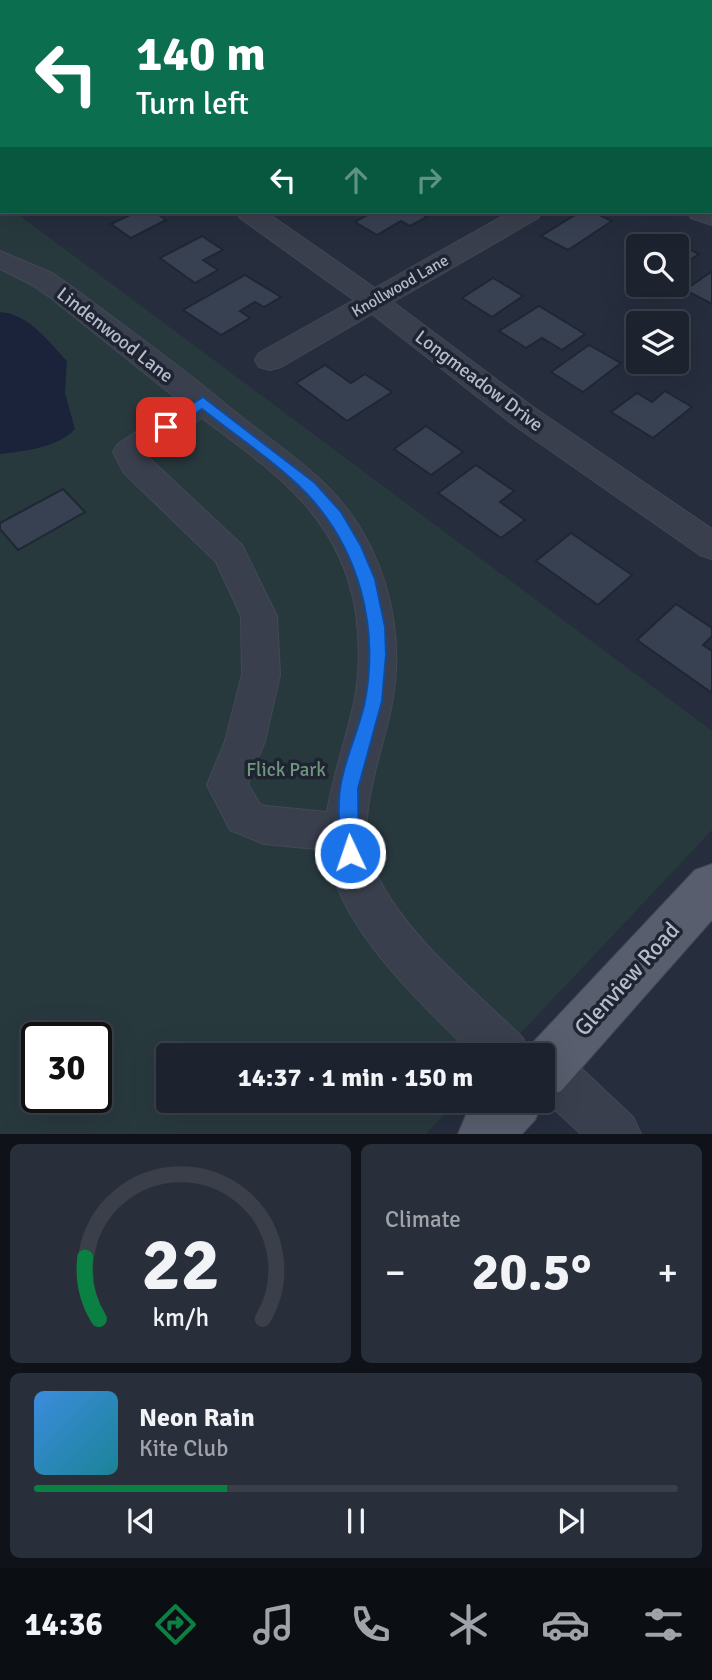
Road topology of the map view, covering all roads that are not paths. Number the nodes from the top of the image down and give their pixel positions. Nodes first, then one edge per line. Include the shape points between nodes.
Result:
1 (252, 214) edge
2 (526, 214) edge
3 (0, 259) edge
4 (374, 301) junction
5 (270, 360) dead end
6 (203, 402) junction
7 (712, 546) edge
8 (348, 834) junction
9 (712, 886) edge
10 (497, 1043) edge
11 (555, 1046) edge
12 (555, 1092) edge
13 (500, 1113) edge
14 (485, 1134) edge
15 (616, 1134) edge

1 - 4 street, Longmeadow Drive
2 - 4 street, Knollwood Lane
3 - 6 street, Lindenwood Lane via 61,292
4 - 5 street, Knollwood Lane
4 - 7 street, Longmeadow Drive via 522,415
6 - 8 street, Lindenwood Lane via 310,487 335,516 367,579 377,627 377,655 373,701 349,789
6 - 8 street via 129,452 135,465 230,554 259,616 261,675 245,741 227,785 246,817 264,825
8 - 10 street, Lindenwood Lane via 358,883 384,922 411,957
9 - 11 main road, Glenview Road
12 - 15 street, Lindenwood Lane
13 - 14 main road, Glenview Road

